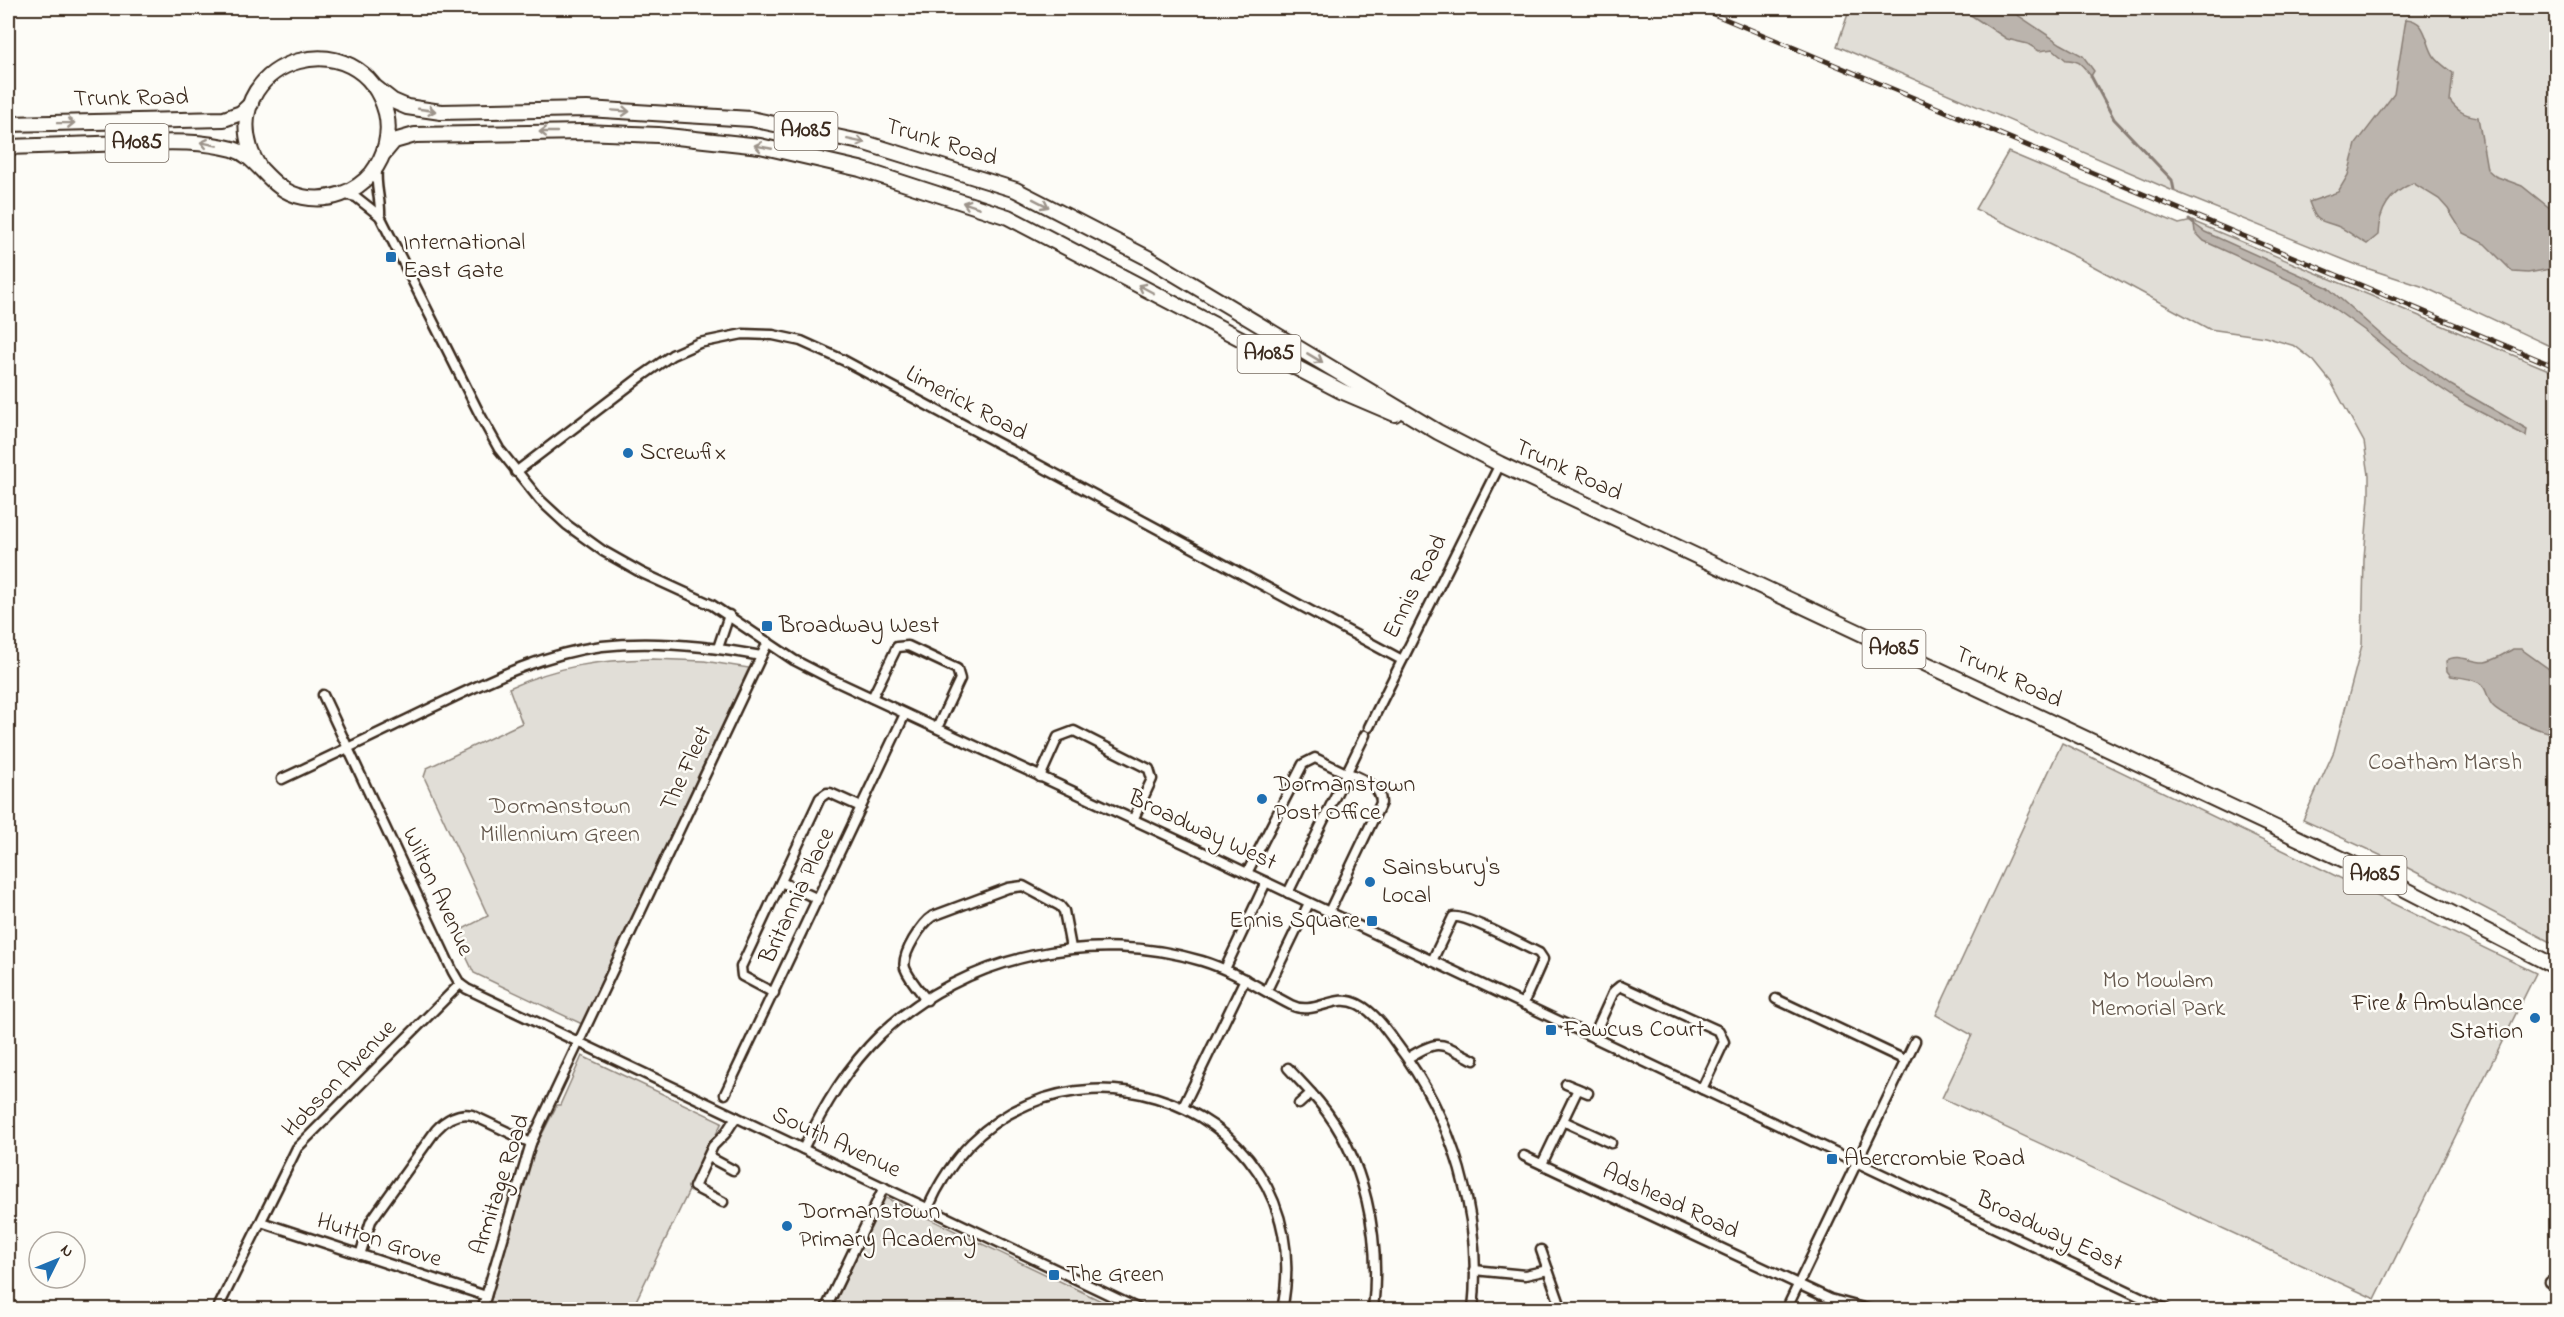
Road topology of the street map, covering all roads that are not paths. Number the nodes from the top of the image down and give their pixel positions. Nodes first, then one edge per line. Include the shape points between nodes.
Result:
1 (375, 87) junction
2 (251, 104) junction
3 (8, 124) edge
4 (8, 147) edge
5 (384, 153) junction
6 (377, 166) junction
7 (260, 168) junction
8 (344, 194) junction
9 (380, 216) junction
10 (1438, 432) junction
11 (1500, 464) junction
12 (516, 472) junction
13 (729, 615) junction
14 (768, 642) junction
15 (718, 648) junction
16 (761, 656) junction
17 (1402, 660) junction
18 (323, 695) dead end
19 (872, 698) junction
20 (905, 714) junction
21 (937, 728) junction
22 (348, 748) junction
23 (1346, 773) junction
24 (1040, 777) junction
25 (282, 779) dead end
26 (861, 807) junction
27 (1132, 820) junction
28 (1247, 873) junction
29 (781, 882) junction
30 (1266, 882) junction
31 (1288, 893) junction
32 (818, 899) junction
33 (1309, 903) junction
34 (1329, 912) junction
35 (1071, 948) junction
36 (1432, 961) junction
37 (2556, 967) edge
38 (1225, 969) junction
39 (1245, 979) junction
40 (460, 984) junction
41 (1267, 990) junction
42 (774, 993) junction
43 (1776, 999) dead end
44 (927, 1000) junction
45 (1523, 1004) junction
46 (1593, 1037) junction
47 (1915, 1041) dead end
48 (579, 1042) junction
49 (1408, 1058) junction
50 (1474, 1060) dead end
51 (1905, 1060) junction
52 (1288, 1068) dead end
53 (1566, 1084) dead end
54 (1578, 1089) junction
55 (1702, 1089) junction
56 (1311, 1093) junction
57 (726, 1094) dead end
58 (1588, 1094) dead end
59 (1299, 1104) dead end
60 (1183, 1107) junction
61 (736, 1117) junction
62 (1563, 1121) junction
63 (531, 1143) junction
64 (1611, 1143) dead end
65 (803, 1149) junction
66 (1524, 1156) dead end
67 (708, 1157) junction
68 (1857, 1162) junction
69 (1542, 1164) junction
70 (733, 1170) dead end
71 (884, 1187) junction
72 (723, 1202) dead end
73 (928, 1208) junction
74 (261, 1222) junction
75 (1541, 1250) dead end
76 (360, 1255) junction
77 (1474, 1270) junction
78 (1548, 1270) junction
79 (1799, 1284) junction
80 (486, 1296) junction
81 (826, 1308) dead end
82 (217, 1310) edge
83 (482, 1310) edge
84 (1141, 1310) edge
85 (1282, 1310) edge
86 (1373, 1310) edge
87 (1473, 1310) edge
88 (1562, 1310) edge
89 (1786, 1310) edge
90 (1871, 1310) edge
91 (2168, 1310) edge

1 - 2 main road, A1085 via 344,62 312,57 286,64 274,72
1 - 5 main road, A1085 via 387,118
1 -> 10 main road, Trunk Road / A1085 via 408,107 441,112 587,109 751,119 865,143 1016,190 1148,258
3 -> 2 main road, Trunk Road / A1085 via 224,119 241,113
2 - 7 main road, A1085 via 247,126 250,148
7 -> 4 main road, Trunk Road / A1085 via 244,153 200,141
5 - 6 main road, A1085
10 -> 5 main road, Trunk Road / A1085 via 1341,391 1008,217 860,169 760,146 583,132 415,135 394,141
6 - 8 main road, A1085
6 - 9 street via 375,184
7 - 8 main road, A1085 via 282,189 296,195 328,198
8 - 9 street via 356,197
9 - 12 street, Broadway West via 479,413
10 - 11 main road, Trunk Road / A1085
11 - 17 street, Ennis Road
11 - 37 main road, Trunk Road / A1085 via 2387,880
12 - 13 street, Broadway West via 551,510 603,551
12 - 17 street, Limerick Road via 642,376 687,347 752,334 801,341
13 - 14 street, Broadway West
13 - 15 street
14 - 16 street, The Fleet
14 - 19 street, Broadway West via 794,660
15 - 16 street
15 - 22 street via 622,645 561,654 495,678
16 - 48 street, The Fleet
17 - 23 street, Ennis Road
18 - 22 street, Wilton Avenue
19 - 20 street, Broadway West
19 - 21 street via 897,647 908,646 960,674
20 - 21 street, Broadway West
20 - 26 street, Britannia Place
21 - 24 street, Broadway West
22 - 25 street
22 - 40 street, Wilton Avenue
23 - 28 street via 1315,759 1303,764
23 - 31 street, Ennis Road
23 - 34 street via 1374,786 1381,803
24 - 27 street, Broadway West
24 - 27 street via 1058,737 1074,731 1149,769 1152,779
26 - 29 street via 830,793 823,795
26 - 32 street, Britannia Place
27 - 28 street, Broadway West
28 - 30 street, Broadway West
29 - 32 street
29 - 42 street via 741,972 747,980
30 - 31 street, Broadway West
30 - 38 street
31 - 33 street, Broadway West
32 - 42 street, Britannia Place
33 - 34 street, Broadway West
33 - 41 street
34 - 36 street, Broadway East
35 - 38 street via 1142,949 1189,957
35 - 44 street via 995,966
35 - 44 street via 1060,906 1023,886 1008,888 933,916 923,924 906,957 905,968
36 - 45 street, Broadway East
36 - 45 street via 1453,917 1461,916 1541,956 1543,963
38 - 39 street
39 - 41 street
39 - 60 street
40 - 48 street, Wilton Avenue
40 - 74 street, Hobson Avenue via 304,1140 291,1158
41 - 49 street via 1301,1008 1339,1000 1361,1005
42 - 57 street, Britannia Place
43 - 51 street
44 - 65 street via 882,1034 848,1071
45 - 46 street, Broadway East
46 - 55 street, Broadway East
46 - 55 street via 1614,990 1620,986 1719,1031 1724,1042
47 - 51 street
48 - 61 street, South Avenue
48 - 63 street, Armitage Road
49 - 50 street via 1437,1044
49 - 77 street via 1438,1109 1455,1150 1470,1216
51 - 68 street
52 - 56 street
53 - 54 street
54 - 58 street
54 - 62 street
55 - 68 street, Broadway East
56 - 59 street
56 - 86 street via 1342,1138 1364,1190 1374,1239
60 - 73 street via 1111,1089 1083,1089 1031,1102 1005,1114 967,1147 941,1182
60 - 85 street via 1210,1122 1235,1143 1266,1187 1279,1222 1286,1258
61 - 65 street, South Avenue
61 - 67 street
62 - 64 street
62 - 69 street
63 - 76 street via 472,1115 462,1114 448,1120 436,1130 371,1221
63 - 80 street, Armitage Road
65 - 71 street, South Avenue
66 - 69 street, Adshead Road
67 - 70 street
67 - 72 street via 694,1187
68 - 79 street
68 - 91 street, Broadway East
69 - 79 street, Adshead Road
71 - 73 street, South Avenue
71 - 81 street
73 - 84 street, South Avenue
74 - 76 street, Hutton Grove
74 - 82 street, Hobson Avenue
75 - 78 street
76 - 80 street, Hutton Grove
77 - 78 street via 1525,1275
77 - 87 street
78 - 88 street
79 - 89 street
79 - 90 street, Adshead Road via 1830,1299
80 - 83 street, Armitage Road

